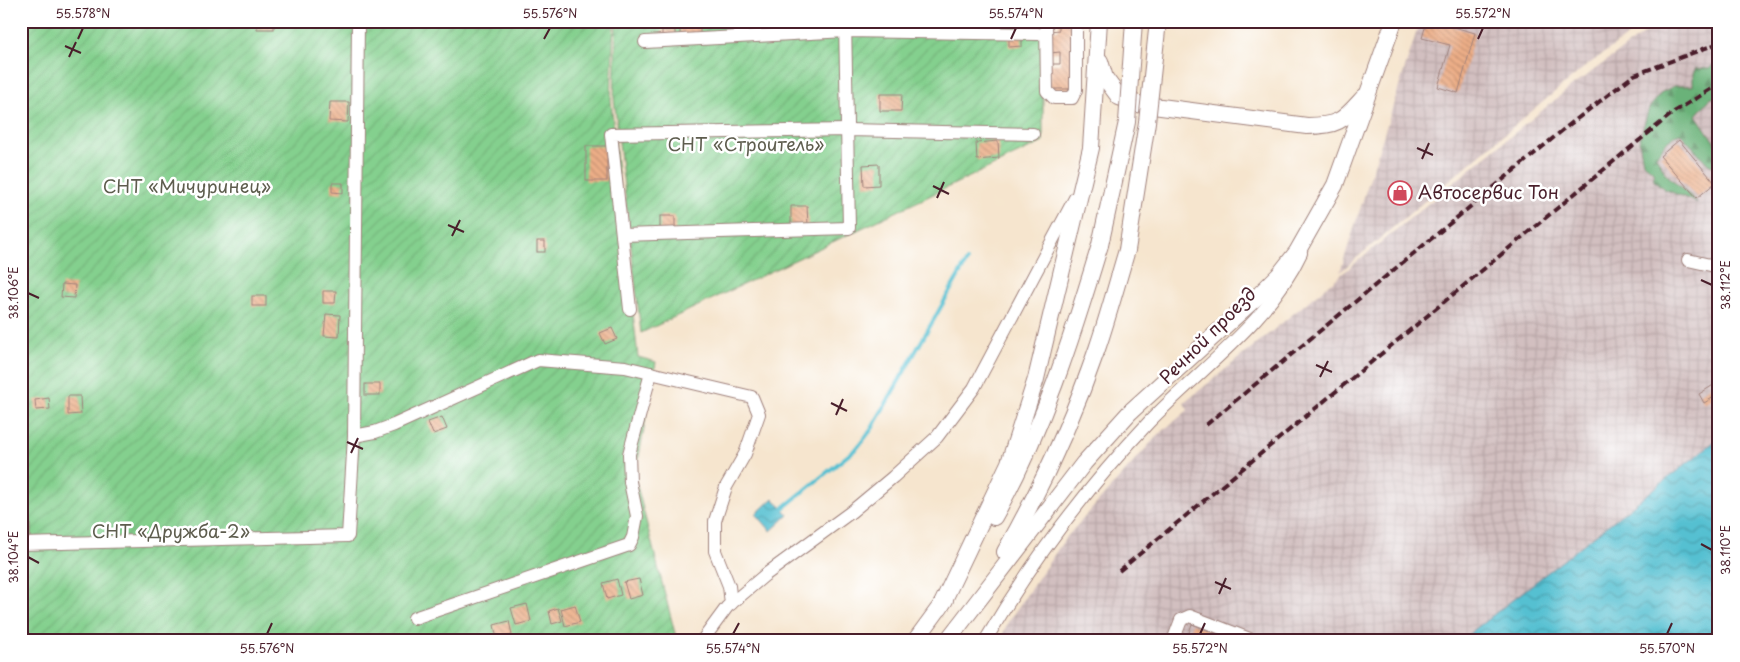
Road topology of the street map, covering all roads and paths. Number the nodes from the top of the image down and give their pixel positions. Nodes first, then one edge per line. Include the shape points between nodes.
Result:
1 (358, 21) edge
2 (1046, 21) edge
3 (1076, 21) edge
4 (1099, 21) edge
5 (1134, 21) edge
6 (1158, 21) edge
7 (1394, 21) edge
8 (846, 26) edge
9 (1038, 34) dead end
10 (645, 42) dead end
11 (1097, 51) junction
12 (1369, 92) junction
13 (848, 130) junction
14 (1033, 134) dead end
15 (1083, 182) junction
16 (1319, 216) junction
17 (622, 235) junction
18 (1688, 260) dead end
19 (1719, 267) edge
20 (630, 309) dead end
21 (652, 373) junction
22 (354, 436) junction
23 (21, 544) edge
24 (978, 600) junction
25 (731, 604) junction
26 (940, 608) junction
27 (414, 618) dead end
28 (702, 641) edge
29 (915, 641) edge
30 (947, 641) edge
31 (986, 641) edge
32 (1173, 641) edge
33 (1255, 641) edge

1 - 22 street
2 - 3 street via 1047,91 1054,98 1072,98 1076,90
4 - 11 main road
5 - 26 main road, bridge via 1127,122 1100,245 1069,345 1005,498
6 - 24 main road, bridge via 1147,122 1127,250 1096,350 1057,450 1032,503
7 - 12 main road, Речной проезд
8 - 9 street
8 - 10 street
8 - 13 street
11 - 12 main road via 1104,78 1119,96 1138,104 1327,126 1344,118
11 - 15 main road via 1091,148
12 - 16 main road, Речной проезд via 1335,185
13 - 14 street
13 - 17 street via 849,228
13 - 17 street via 611,134
15 - 25 street via 974,388 938,437 851,512
15 - 26 main road via 1036,379 1009,464
16 - 24 main road via 1279,275 1130,412 1084,464
16 - 31 street, Речной проезд via 1292,274 1272,300 1216,360 1150,421 1092,487 1032,566
17 - 20 street
18 - 19 street
21 - 22 street via 625,367 538,360 394,425
21 - 25 street via 752,397 759,414 715,521 715,550 729,586
21 - 27 street via 629,454 630,482 637,516 629,545
22 - 23 street via 348,536
24 - 30 main road
25 - 28 street
26 - 29 main road
32 - 33 street via 1181,620 1190,616

